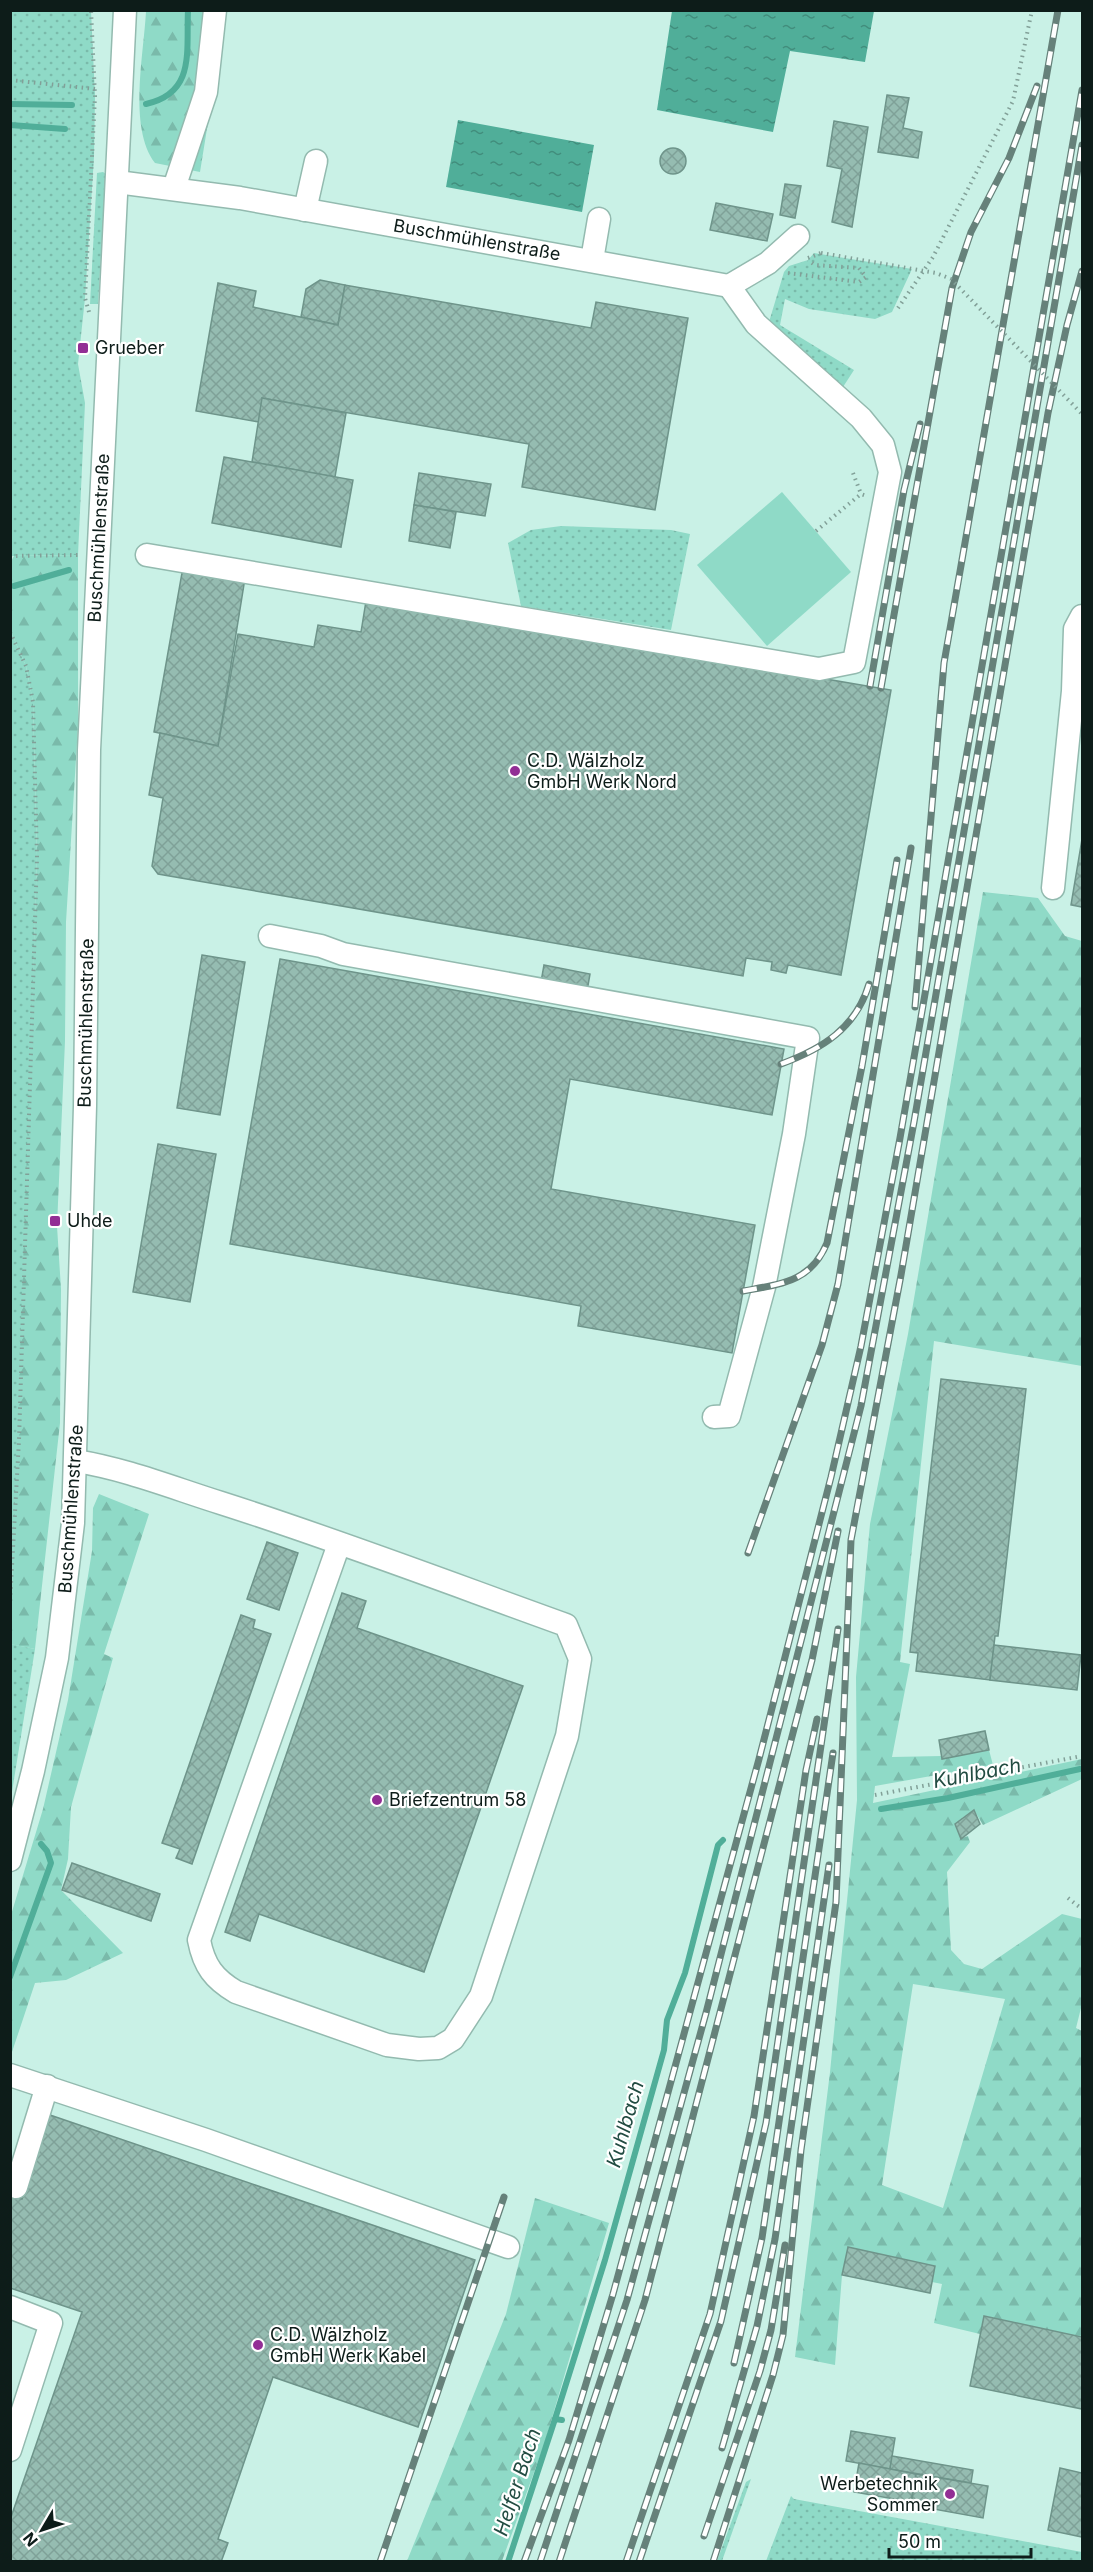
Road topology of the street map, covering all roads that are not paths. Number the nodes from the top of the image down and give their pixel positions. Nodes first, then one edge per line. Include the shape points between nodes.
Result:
1 (125, 10) edge
2 (215, 10) edge
3 (316, 161) dead end
4 (117, 182) junction
5 (174, 188) junction
6 (305, 210) junction
7 (598, 219) dead end
8 (798, 236) dead end
9 (592, 260) junction
10 (729, 286) junction
11 (147, 555) dead end
12 (1083, 616) edge
13 (1053, 888) dead end
14 (270, 936) dead end
15 (714, 1417) dead end
16 (76, 1461) junction
17 (339, 1544) junction
18 (10, 1860) edge
19 (10, 2075) edge
20 (47, 2086) junction
21 (17, 2161) edge
22 (16, 2187) dead end
23 (508, 2247) dead end
24 (10, 2307) edge
25 (10, 2450) edge

1 - 4 street, Buschmühlenstraße
2 - 5 street via 206,92
3 - 6 street
4 - 5 street, Buschmühlenstraße
4 - 16 street, Buschmühlenstraße via 88,750 85,1106
5 - 6 street, Buschmühlenstraße
6 - 9 street, Buschmühlenstraße
7 - 9 street
8 - 10 street via 768,263
9 - 10 street, Buschmühlenstraße
10 - 11 street via 756,324 861,418 883,445 890,472 854,662 819,669
12 - 13 street via 1075,629 1073,690
14 - 15 street via 343,954 808,1038 764,1287 729,1416
16 - 17 street via 109,1466
16 - 18 street, Buschmühlenstraße via 57,1658
17 - 17 street via 566,1625 580,1659 567,1736 481,1996 453,2039 438,2048 387,2045 236,1992 219,1982 202,1958 199,1940
19 - 20 street
20 - 21 street
20 - 23 street
21 - 22 street
24 - 25 street via 51,2323

